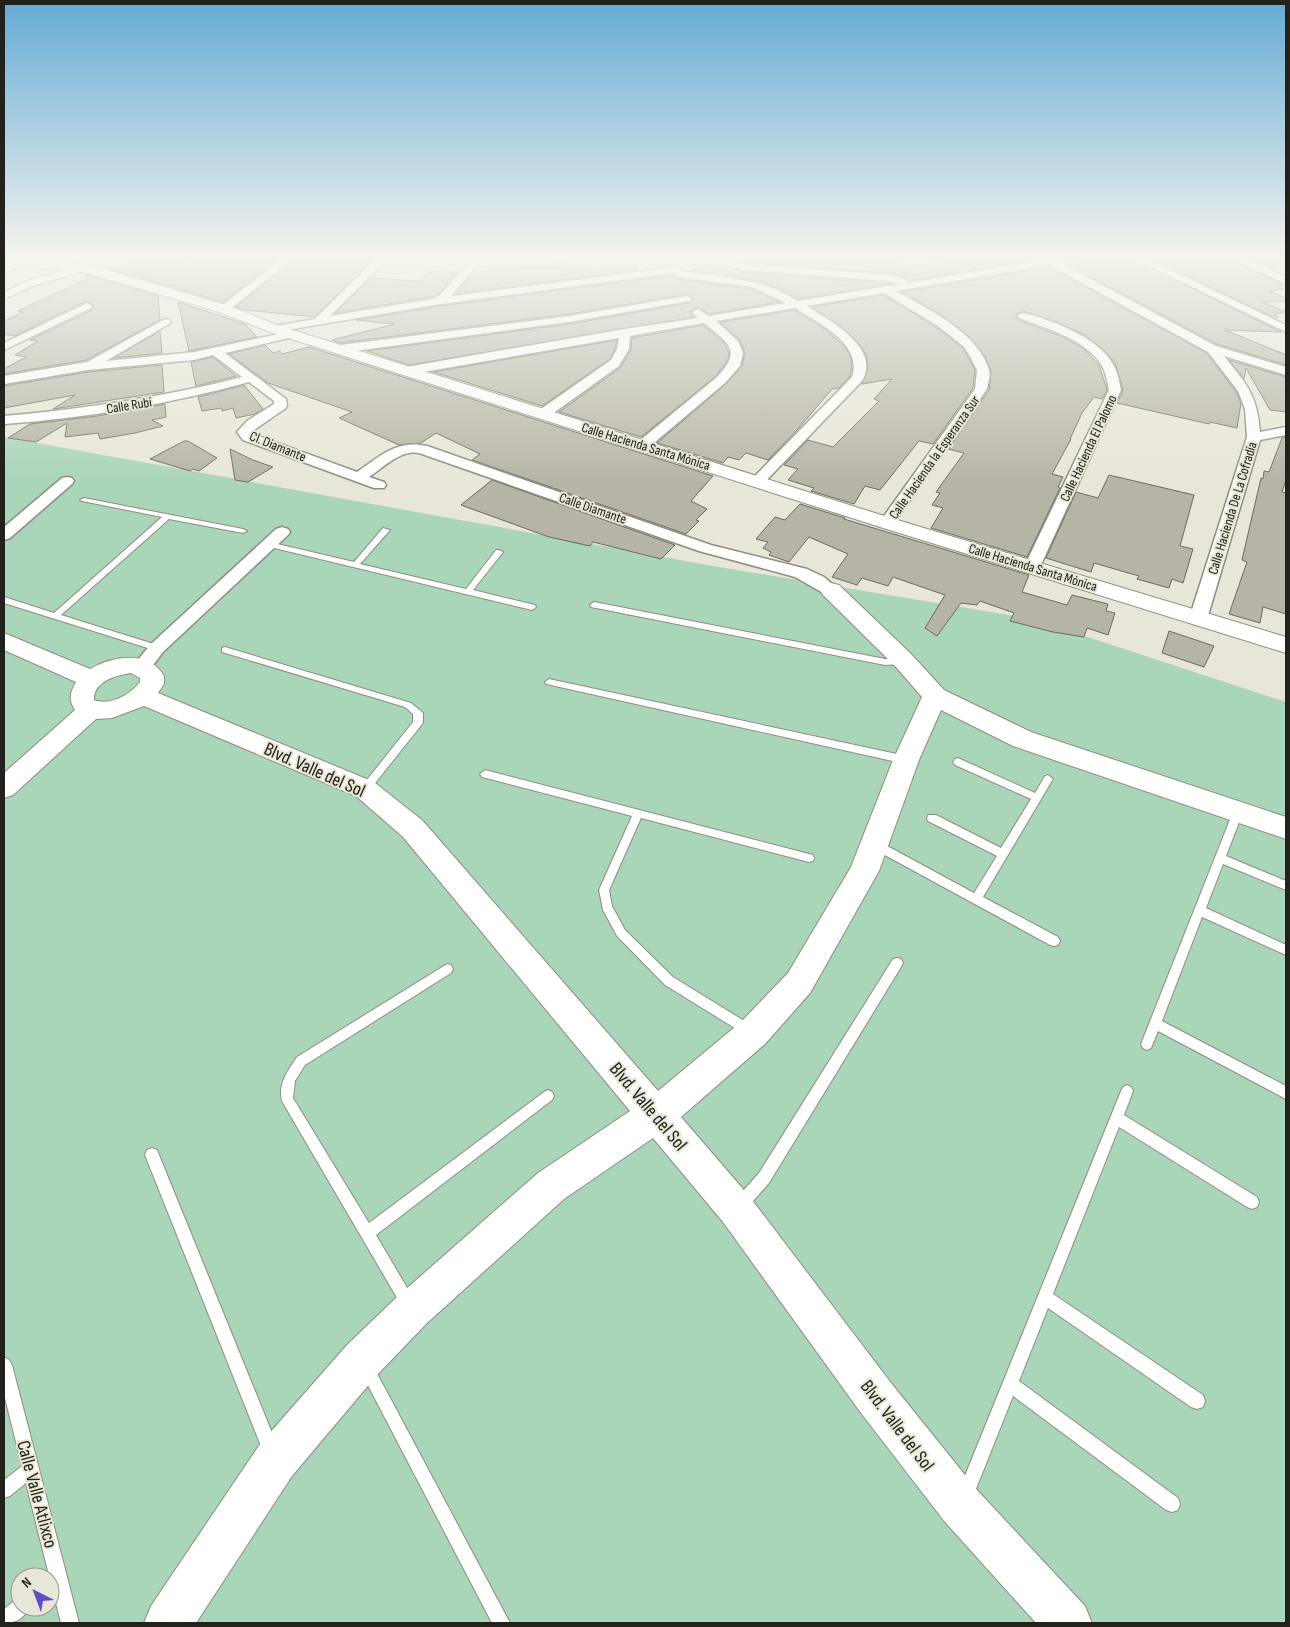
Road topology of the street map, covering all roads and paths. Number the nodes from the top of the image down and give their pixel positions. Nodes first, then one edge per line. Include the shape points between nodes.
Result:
1 (624, 332) edge
2 (34, 333) edge
3 (145, 333) edge
4 (289, 333) edge
5 (466, 333) edge
6 (619, 333) edge
7 (723, 333) edge
8 (838, 333) edge
9 (954, 333) edge
10 (1063, 333) edge
11 (1182, 333) edge
12 (293, 334) junction
13 (4, 348) edge
14 (340, 349) junction
15 (1212, 349) junction
16 (216, 352) junction
17 (88, 366) junction
18 (406, 371) junction
19 (1286, 371) edge
20 (252, 378) junction
21 (4, 380) edge
22 (543, 414) junction
23 (4, 420) edge
24 (1286, 431) edge
25 (1254, 436) junction
26 (642, 445) junction
27 (359, 477) junction
28 (67, 481) dead end
29 (758, 481) junction
30 (379, 485) dead end
31 (84, 500) dead end
32 (168, 516) junction
33 (888, 523) junction
34 (243, 530) dead end
35 (386, 530) dead end
36 (282, 532) dead end
37 (4, 535) edge
38 (269, 544) junction
39 (499, 552) dead end
40 (355, 565) junction
41 (1032, 567) junction
42 (831, 590) joint
43 (467, 592) junction
44 (4, 600) edge
45 (594, 605) dead end
46 (532, 607) dead end
47 (56, 616) junction
48 (1198, 619) junction
49 (4, 641) edge
50 (1286, 645) edge
51 (157, 648) junction
52 (225, 650) dead end
53 (904, 661) junction
54 (141, 667) junction
55 (91, 679) junction
56 (549, 682) dead end
57 (143, 696) junction
58 (935, 696) junction
59 (92, 709) junction
60 (906, 760) junction
61 (958, 762) dead end
62 (485, 774) dead end
63 (1048, 779) dead end
64 (4, 788) edge
65 (365, 789) junction
66 (1037, 798) junction
67 (1238, 812) junction
68 (638, 814) junction
69 (932, 818) dead end
70 (1286, 828) edge
71 (873, 844) junction
72 (1003, 854) junction
73 (809, 858) dead end
74 (1219, 858) junction
75 (1286, 886) edge
76 (976, 899) junction
77 (1199, 910) junction
78 (1054, 941) dead end
79 (1286, 950) edge
80 (897, 963) dead end
81 (447, 969) dead end
82 (1155, 1023) junction
83 (753, 1033) junction
84 (1147, 1044) dead end
85 (1127, 1091) dead end
86 (1286, 1093) edge
87 (548, 1096) dead end
88 (656, 1115) junction
89 (1116, 1118) junction
90 (152, 1155) dead end
91 (1252, 1202) dead end
92 (736, 1209) junction
93 (367, 1233) junction
94 (1045, 1297) junction
95 (412, 1310) junction
96 (362, 1360) junction
97 (4, 1365) edge
98 (1010, 1384) junction
99 (1197, 1401) dead end
100 (276, 1460) junction
101 (32, 1469) junction
102 (4, 1490) edge
103 (1172, 1504) dead end
104 (961, 1506) junction
105 (52, 1567) edge
106 (60, 1596) edge
107 (70, 1623) edge
108 (168, 1623) edge
109 (501, 1623) edge
110 (1068, 1623) edge

1 - 22 street via 623,352 615,363
2 - 13 street
3 - 17 street
4 - 12 street, Calle Hacienda Santa Mónica
5 - 14 street
6 - 18 street
7 - 26 street via 732,341 737,353 734,366
8 - 29 street via 858,351 862,364 858,378
9 - 33 street, Calle Hacienda la Esperanza Sur via 977,355 984,372 981,389
10 - 41 street, Calle Hacienda El Palomo via 1080,340 1098,354 1111,369 1115,390
11 - 15 street
12 - 14 street, Calle Hacienda Santa Mónica
12 - 16 street
14 - 18 street, Calle Hacienda Santa Mónica
15 - 19 street
15 - 25 street, Calle Hacienda De La Cofradía via 1244,390 1252,409
16 - 17 street
16 - 20 street, Cl. Diamante
17 - 21 street
18 - 22 street, Calle Hacienda Santa Mónica
20 - 23 street, Calle Rubí via 140,404 62,416
20 - 27 street, Cl. Diamante via 280,399 281,405 248,426 244,432 248,437
22 - 26 street, Calle Hacienda Santa Mónica
24 - 25 street, Calle Hacienda De La Cofradía
25 - 48 street, Calle Hacienda De La Cofradía
26 - 29 street, Calle Hacienda Santa Mónica
27 - 30 street, Cl. Diamante
27 - 42 street, Calle Diamante via 399,450 422,448 705,548 801,573
28 - 37 street
29 - 33 street, Calle Hacienda Santa Mónica
31 - 32 lane
32 - 34 lane
32 - 47 lane
33 - 41 street, Calle Hacienda Santa Mónica
35 - 40 lane
36 - 38 street
38 - 40 lane
38 - 51 street
39 - 43 lane
40 - 43 lane
41 - 48 street, Calle Hacienda Santa Mónica
42 - 53 street
43 - 46 lane
44 - 47 lane
45 - 53 lane via 885,662
47 - 51 lane
48 - 50 street, Calle Hacienda Santa Mónica
49 - 55 street
51 - 54 street
52 - 65 lane via 408,705 418,713 418,723
53 - 58 street
54 - 55 street via 121,666
54 - 57 street via 148,670 152,682
55 - 59 street via 81,700
56 - 60 lane
57 - 59 street via 124,707 101,711
57 - 65 street, Blvd. Valle del Sol
58 - 60 street
58 - 67 street via 1022,739
59 - 64 street
60 - 71 street
61 - 66 lane
62 - 68 lane
63 - 66 lane
65 - 88 street, Blvd. Valle del Sol via 413,828
66 - 72 lane
67 - 70 street
67 - 74 lane
68 - 73 lane
68 - 83 lane via 604,890 607,907 621,933 669,981
69 - 72 lane
71 - 76 lane
71 - 83 street via 864,871 799,983
72 - 76 lane
74 - 75 lane
74 - 77 lane
76 - 78 lane
77 - 79 lane
77 - 82 lane
80 - 92 lane via 764,1178
81 - 93 lane via 301,1061 289,1080 287,1099
82 - 84 lane
82 - 86 lane
83 - 88 street
85 - 89 lane
87 - 93 lane
88 - 92 street, Blvd. Valle del Sol
88 - 95 street via 551,1186
89 - 91 lane
89 - 94 lane
90 - 100 lane
92 - 104 street, Blvd. Valle del Sol
93 - 95 lane
94 - 98 lane
94 - 99 lane
95 - 96 street
96 - 100 street
96 - 109 lane
97 - 101 lane, Calle Valle Atlixco
98 - 103 lane
98 - 104 lane
100 - 108 street
101 - 102 lane
101 - 105 lane, Calle Valle Atlixco
104 - 110 street, Blvd. Valle del Sol
106 - 107 lane, Calle Valle Atlixco

